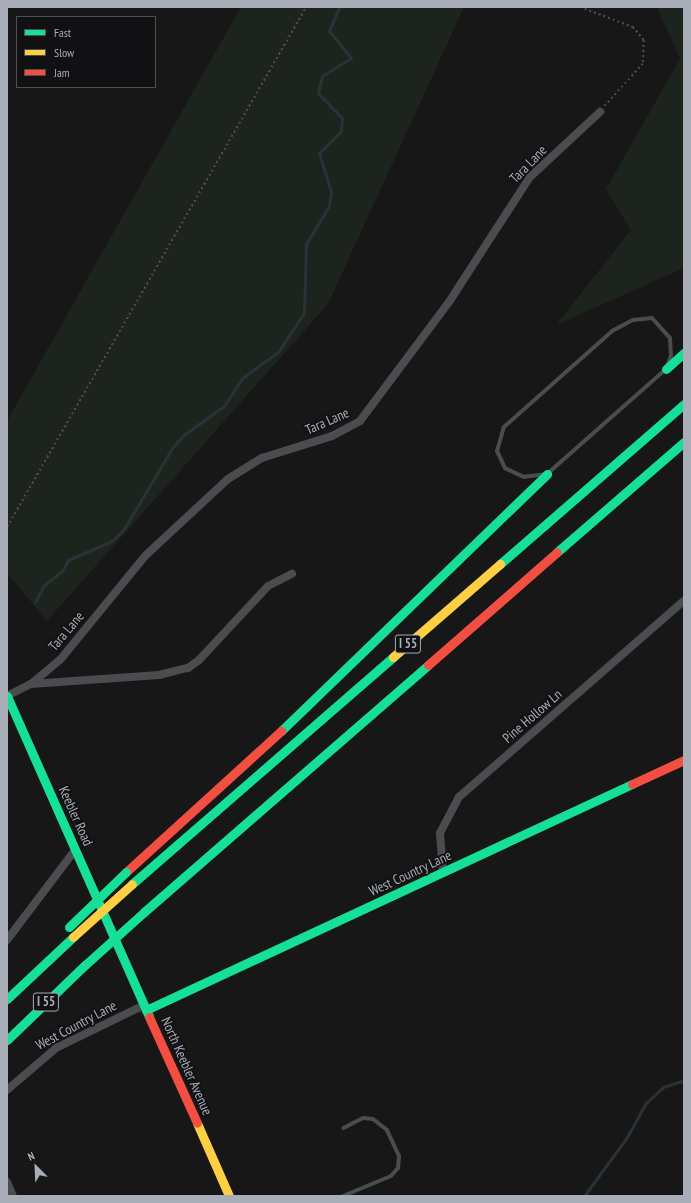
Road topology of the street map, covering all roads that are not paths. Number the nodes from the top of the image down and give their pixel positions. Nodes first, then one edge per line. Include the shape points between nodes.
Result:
1 (600, 112) road end
2 (684, 353) edge
3 (666, 369) junction
4 (684, 404) edge
5 (684, 442) edge
6 (547, 474) junction
7 (292, 574) dead end
8 (684, 601) edge
9 (31, 684) junction
10 (7, 696) edge
11 (684, 760) edge
12 (75, 850) junction
13 (443, 873) junction
14 (7, 940) edge
15 (120, 948) joint
16 (51, 957) junction
17 (7, 999) edge
18 (145, 1008) junction
19 (7, 1040) edge
20 (7, 1090) edge
21 (343, 1128) dead end
22 (7, 1182) edge
23 (13, 1196) edge
24 (229, 1196) edge
25 (343, 1196) edge

1 - 9 street, Tara Lane via 530,177 449,302 360,420 332,436 262,458 228,479 145,556 71,648
2 - 3 main road
3 - 6 lane
3 - 6 lane via 671,347 660,324 644,318 612,330 499,435 497,451 505,468 524,477
4 - 16 main road, I 55, bridge
5 - 19 main road, I 55, bridge via 144,912
6 - 16 main road, bridge via 456,557 276,736 69,927
7 - 9 street, Tara Lane via 268,586 199,660 188,668 159,675
8 - 13 street, Pine Hollow Ln via 459,797 440,833
9 - 10 street, Tara Lane
10 - 12 main road, Keebler Road
11 - 13 main road, West Country Lane
12 - 14 street
12 - 15 main road, Keebler Road
13 - 18 main road, West Country Lane
15 - 18 main road, North Keebler Avenue
16 - 17 main road, I 55
18 - 20 street, West Country Lane via 56,1048
18 - 24 main road, North Keebler Avenue
21 - 25 lane via 363,1118 373,1119 387,1130 399,1156 398,1168 391,1176
22 - 23 street

